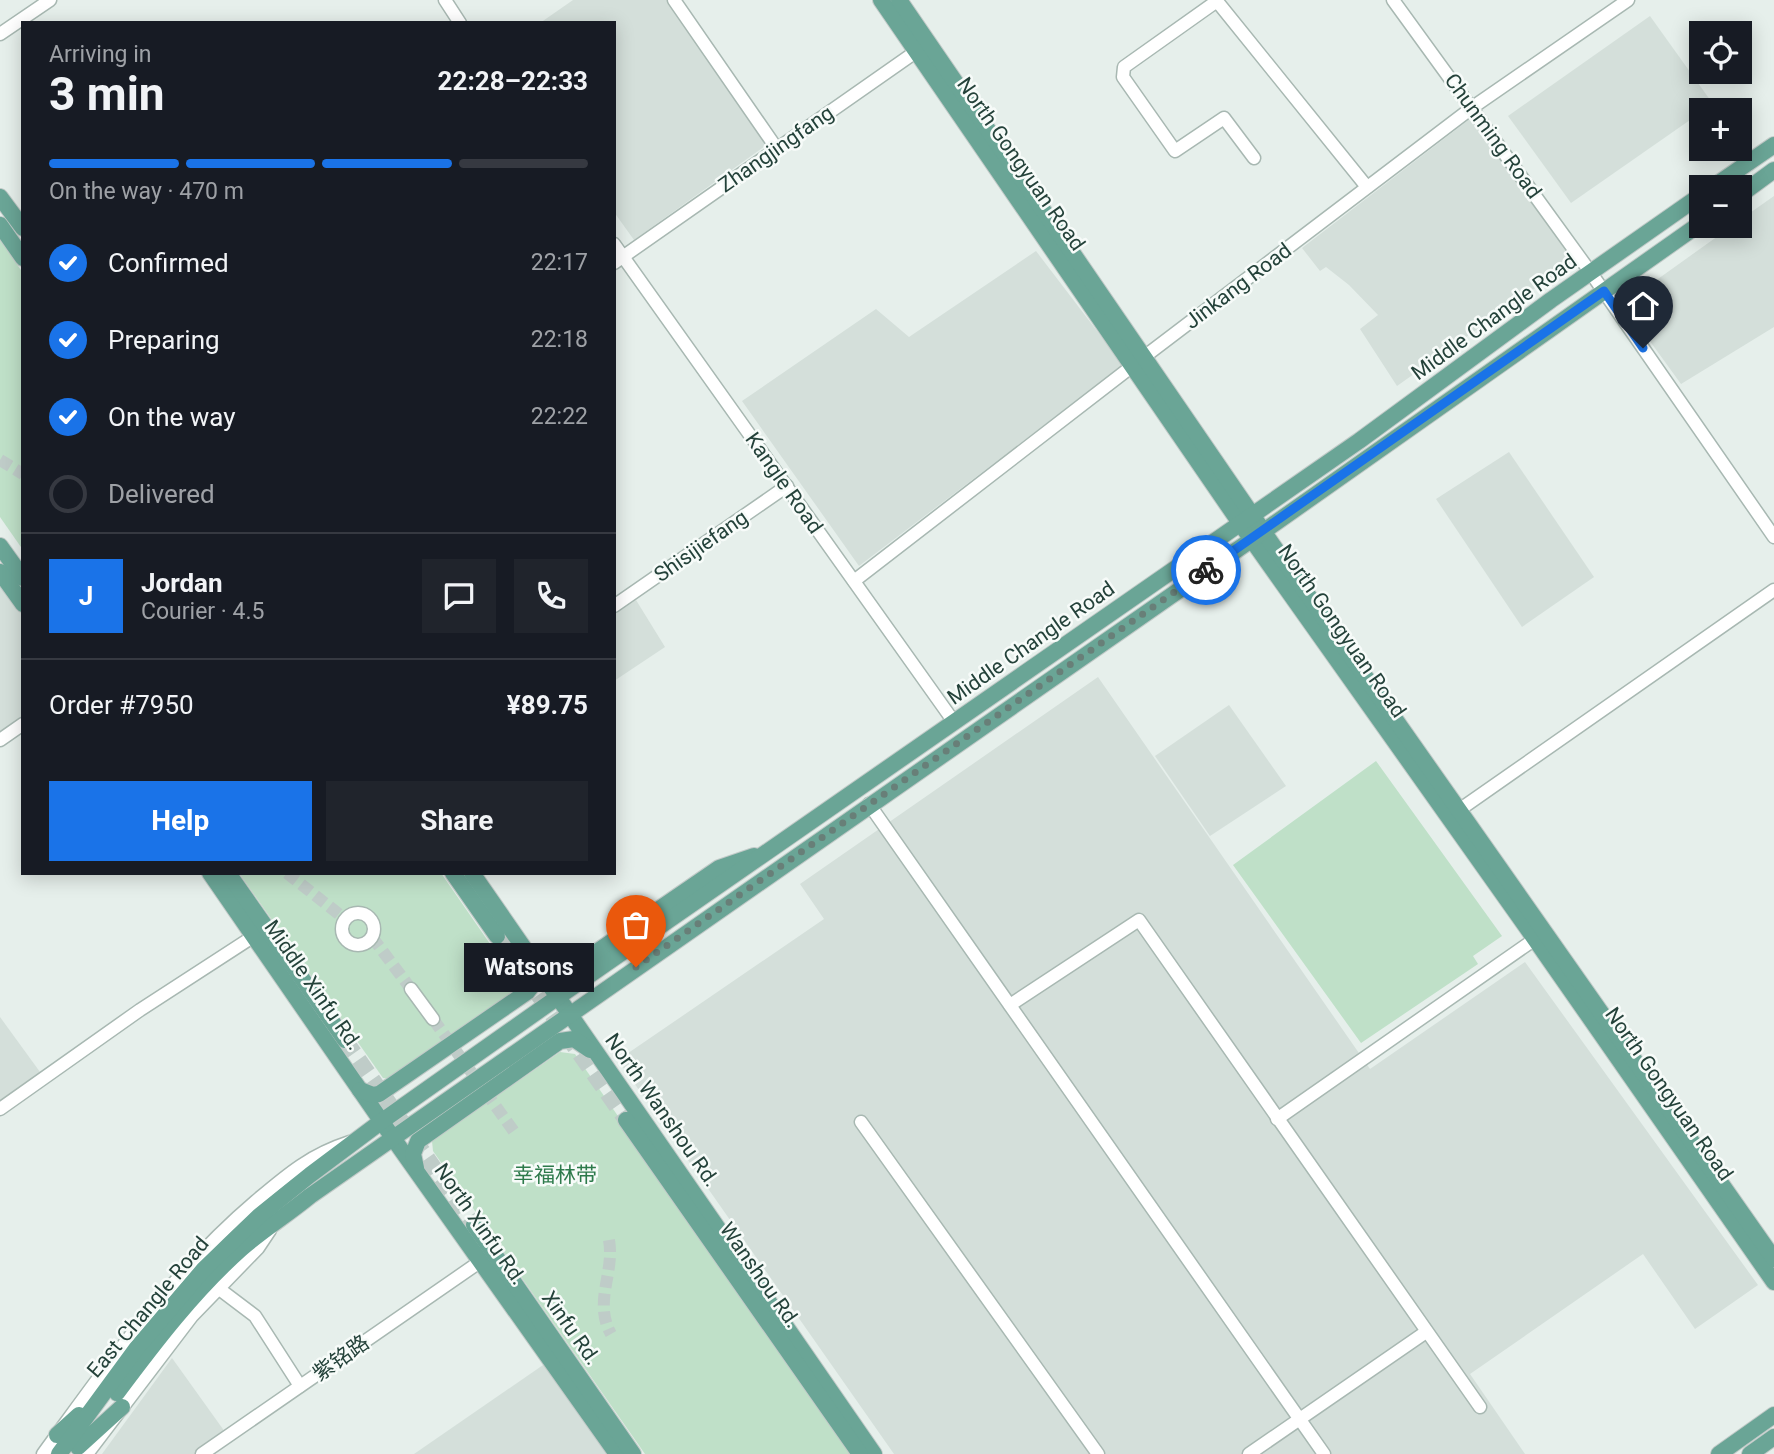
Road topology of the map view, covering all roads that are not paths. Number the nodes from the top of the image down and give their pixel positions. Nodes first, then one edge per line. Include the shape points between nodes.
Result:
1 (50, 0) edge
2 (674, 0) edge
3 (881, 0) edge
4 (899, 0) edge
5 (1393, 0) edge
6 (1628, 0) edge
7 (448, 1) edge
8 (1216, 1) edge
9 (459, 21) edge
10 (0, 34) edge
11 (923, 47) junction
12 (1473, 107) junction
13 (1774, 145) edge
14 (777, 149) junction
15 (1254, 158) dead end
16 (1774, 170) edge
17 (1730, 175) edge
18 (1752, 186) edge
19 (1367, 187) junction
20 (0, 197) edge
21 (1689, 204) edge
22 (0, 225) edge
23 (21, 225) edge
24 (1689, 231) edge
25 (21, 255) edge
26 (619, 259) edge
27 (1591, 273) junction
28 (1604, 291) junction
29 (1139, 361) junction
30 (787, 486) junction
31 (1246, 519) junction
32 (1257, 535) junction
33 (1774, 537) edge
34 (0, 546) edge
35 (14, 575) edge
36 (854, 581) junction
37 (1774, 590) edge
38 (21, 598) edge
39 (616, 605) edge
40 (954, 722) junction
41 (21, 725) edge
42 (0, 740) edge
43 (869, 804) junction
44 (1454, 813) junction
45 (811, 821) junction
46 (823, 838) junction
47 (211, 875) edge
48 (229, 875) edge
49 (454, 875) edge
50 (473, 875) edge
51 (254, 936) junction
52 (497, 936) tunnel mouth
53 (1535, 939) junction
54 (533, 961) junction
55 (411, 989) tunnel mouth
56 (558, 997) junction
57 (1010, 1005) junction
58 (570, 1014) junction
59 (433, 1019) tunnel mouth
60 (345, 1040) tunnel mouth
61 (603, 1060) junction
62 (360, 1090) junction
63 (0, 1109) edge
64 (1277, 1118) junction
65 (626, 1120) tunnel mouth
66 (382, 1121) junction
67 (861, 1122) dead end
68 (393, 1138) junction
69 (357, 1139) junction
70 (416, 1171) junction
71 (474, 1225) tunnel mouth
72 (272, 1226) junction
73 (1774, 1259) edge
74 (481, 1261) junction
75 (1774, 1282) edge
76 (218, 1288) junction
77 (1426, 1332) junction
78 (300, 1386) junction
79 (102, 1395) junction
80 (122, 1407) joint
81 (1480, 1407) dead end
82 (1774, 1415) edge
83 (1300, 1419) junction
84 (57, 1435) junction
85 (1774, 1437) edge
86 (79, 1452) edge
87 (43, 1454) edge
88 (59, 1454) edge
89 (202, 1454) edge
90 (617, 1454) edge
91 (634, 1454) edge
92 (860, 1454) edge
93 (874, 1454) edge
94 (1098, 1454) edge
95 (1249, 1454) edge
96 (1324, 1454) edge
97 (1719, 1454) edge
98 (1750, 1454) edge

1 - 10 street
2 - 14 street
3 - 11 main road, North Gongyuan Road
4 - 11 main road, North Gongyuan Road
5 - 12 street, Chunming Road
6 - 12 street, Jinkang Road
7 - 9 street
8 - 15 street via 1124,67 1123,77 1175,151 1224,118
8 - 19 street
11 - 14 street, Zhangjingfang
11 - 29 main road, North Gongyuan Road
12 - 19 street, Jinkang Road
12 - 27 street, Chunming Road
13 - 17 main road
14 - 26 street, Zhangjingfang
16 - 18 main road
19 - 29 street, Jinkang Road
20 - 23 main road
21 - 27 main road, Middle Changle Road
22 - 25 main road
24 - 28 main road, Middle Changle Road
26 - 30 street, Kangle Road
27 - 28 street, Chunming Road
27 - 31 main road, Middle Changle Road
28 - 32 main road, Middle Changle Road
28 - 33 street, Chunming Road
29 - 31 main road, North Gongyuan Road
29 - 36 street, Jinkang Road
30 - 36 street, Kangle Road
30 - 39 street, Shisijiefang
31 - 32 main road, North Gongyuan Road
31 - 40 main road, Middle Changle Road
32 - 43 main road, Middle Changle Road
32 - 44 main road, North Gongyuan Road
34 - 35 main road
35 - 38 main road
36 - 40 street, Kangle Road
37 - 44 street
40 - 45 main road, Middle Changle Road
41 - 42 street
43 - 46 main road, Middle Changle Road
43 - 57 street
44 - 53 main road, North Gongyuan Road
44 - 73 main road, North Gongyuan Road
45 - 46 main road
45 - 56 main road, Middle Changle Road
46 - 58 main road, Middle Changle Road
47 - 51 main road, Middle Xinfu Rd.
48 - 60 main road
49 - 52 main road
50 - 54 main road, North Wanshou Rd.
51 - 62 main road, Middle Xinfu Rd.
51 - 63 street
53 - 64 street
53 - 75 main road, North Gongyuan Road
54 - 56 main road, North Wanshou Rd.
54 - 62 main road via 537,979 527,992 379,1094
55 - 59 street
56 - 58 main road, North Wanshou Rd.
56 - 66 main road, Middle Changle Road
57 - 64 street via 1139,920
57 - 83 street
58 - 61 main road, North Wanshou Rd.
58 - 68 main road, Middle Changle Road
61 - 70 main road via 574,1039 560,1041 418,1141 413,1154
61 - 93 main road, North Wanshou Rd.
62 - 66 main road, Middle Xinfu Rd.
64 - 77 street
65 - 92 main road, Wanshou Rd.
66 - 68 main road, North Xinfu Rd.
66 - 69 main road, East Changle Road
67 - 94 street
68 - 70 main road, North Xinfu Rd.
68 - 72 main road, East Changle Road
69 - 79 main road, East Changle Road via 230,1242 176,1301
69 - 84 street via 304,1163 215,1238 145,1317
70 - 74 main road, North Xinfu Rd.
71 - 91 main road, Xinfu Rd.
72 - 76 street via 258,1248
72 - 86 main road, East Changle Road via 244,1246 192,1298
74 - 78 street, 紫铭路
74 - 90 main road, North Xinfu Rd.
76 - 78 street via 255,1316
76 - 80 street
77 - 81 street
77 - 83 street
78 - 89 street, 紫铭路
79 - 84 main road
79 - 88 main road, East Changle Road
80 - 86 main road
82 - 97 main road
83 - 95 street
83 - 96 street
84 - 87 street
85 - 98 main road

